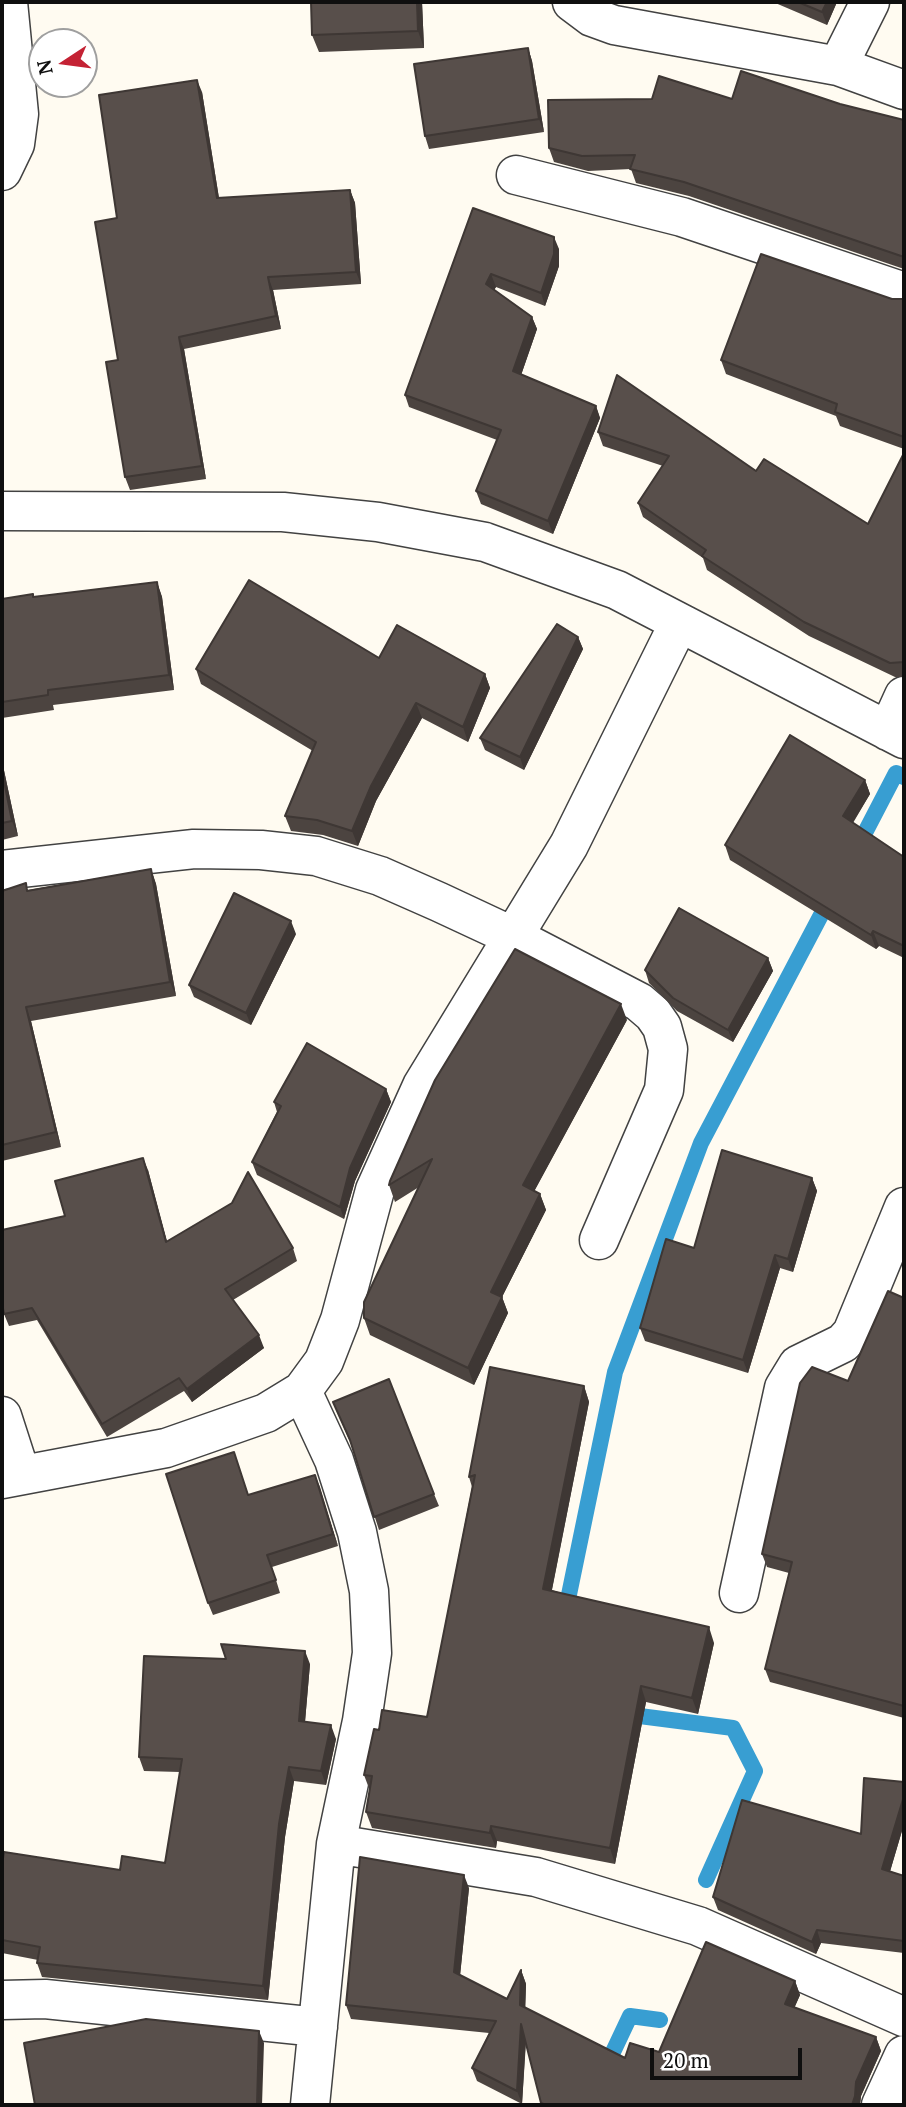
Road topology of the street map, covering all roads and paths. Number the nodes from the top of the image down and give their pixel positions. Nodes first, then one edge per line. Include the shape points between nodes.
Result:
1 (8, 2) edge
2 (572, 2) edge
3 (870, 2) edge
4 (838, 66) junction
5 (904, 90) edge
6 (2, 171) edge
7 (516, 175) dead end
8 (904, 292) edge
9 (2, 511) edge
10 (679, 623) junction
11 (904, 696) edge
12 (896, 735) edge
13 (2, 870) edge
14 (514, 937) junction
15 (904, 1207) edge
16 (599, 1240) dead end
17 (302, 1391) junction
18 (2, 1416) edge
19 (11, 1477) edge
20 (739, 1593) dead end
21 (336, 1844) junction
22 (2, 2000) edge
23 (904, 2017) edge
24 (318, 2026) junction
25 (904, 2056) edge
26 (310, 2105) edge
27 (881, 2105) edge

1 - 6 street via 19,114 15,144
2 - 4 street via 592,17 614,25
3 - 4 street
4 - 5 street
7 - 8 street via 682,217
9 - 10 street via 283,512 378,522 485,542 617,590
10 - 12 street
10 - 14 street via 569,845
11 - 12 street
13 - 14 street via 194,849 316,856 380,876
14 - 16 street via 639,1002 662,1027 668,1049 664,1090
14 - 17 street via 422,1086 375,1190 340,1320 324,1361
15 - 20 street via 852,1333 833,1349 798,1365 784,1388
17 - 19 street via 266,1413 166,1448
17 - 21 street via 338,1472 369,1591 372,1653
18 - 19 street
21 - 23 street via 536,1877 686,1922
21 - 24 street
22 - 24 street via 56,2000
24 - 26 street
25 - 27 street

